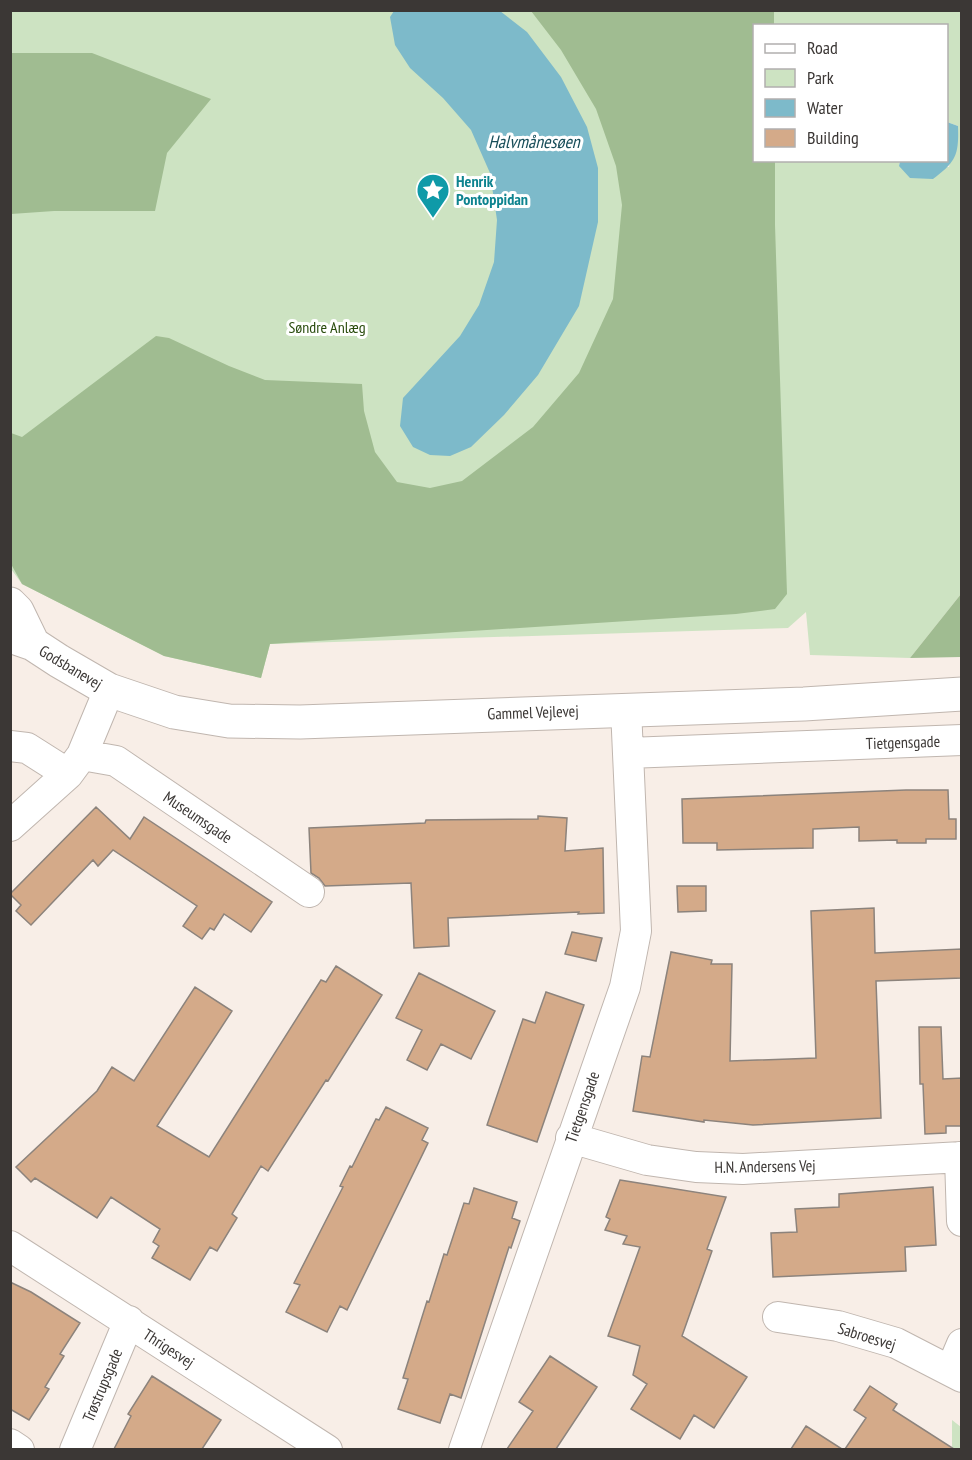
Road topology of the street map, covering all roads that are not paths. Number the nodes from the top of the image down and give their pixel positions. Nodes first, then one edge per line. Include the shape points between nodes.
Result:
1 (10, 604) edge
2 (22, 640) edge
3 (109, 690) junction
4 (962, 694) edge
5 (626, 709) junction
6 (962, 740) edge
7 (10, 746) edge
8 (628, 753) junction
9 (75, 765) junction
10 (10, 826) edge
11 (309, 892) dead end
12 (571, 1138) junction
13 (961, 1157) edge
14 (962, 1221) edge
15 (10, 1246) edge
16 (778, 1317) dead end
17 (129, 1322) junction
18 (958, 1364) edge
19 (10, 1444) edge
20 (20, 1449) edge
21 (75, 1449) edge
22 (327, 1449) edge
23 (464, 1449) edge

1 - 2 street, Godsbanevej via 17,611
2 - 3 street, Godsbanevej
3 - 5 street, Gammel Vejlevej via 174,712 230,721 300,722
3 - 9 street
4 - 5 street, Gammel Vejlevej
5 - 8 street, Tietgensgade
6 - 8 street, Tietgensgade
7 - 9 street
8 - 12 street, Tietgensgade via 636,931 624,987
9 - 10 street
9 - 11 street, Museumsgade via 116,761
12 - 13 street, H.N. Andersens Vej via 647,1160 696,1167 742,1169
12 - 23 street, Tietgensgade
13 - 14 street
15 - 17 street, Thrigesvej
16 - 18 street, Sabroesvej via 838,1326
17 - 21 street, Trøstrupsgade
17 - 22 street, Thrigesvej
19 - 20 street

